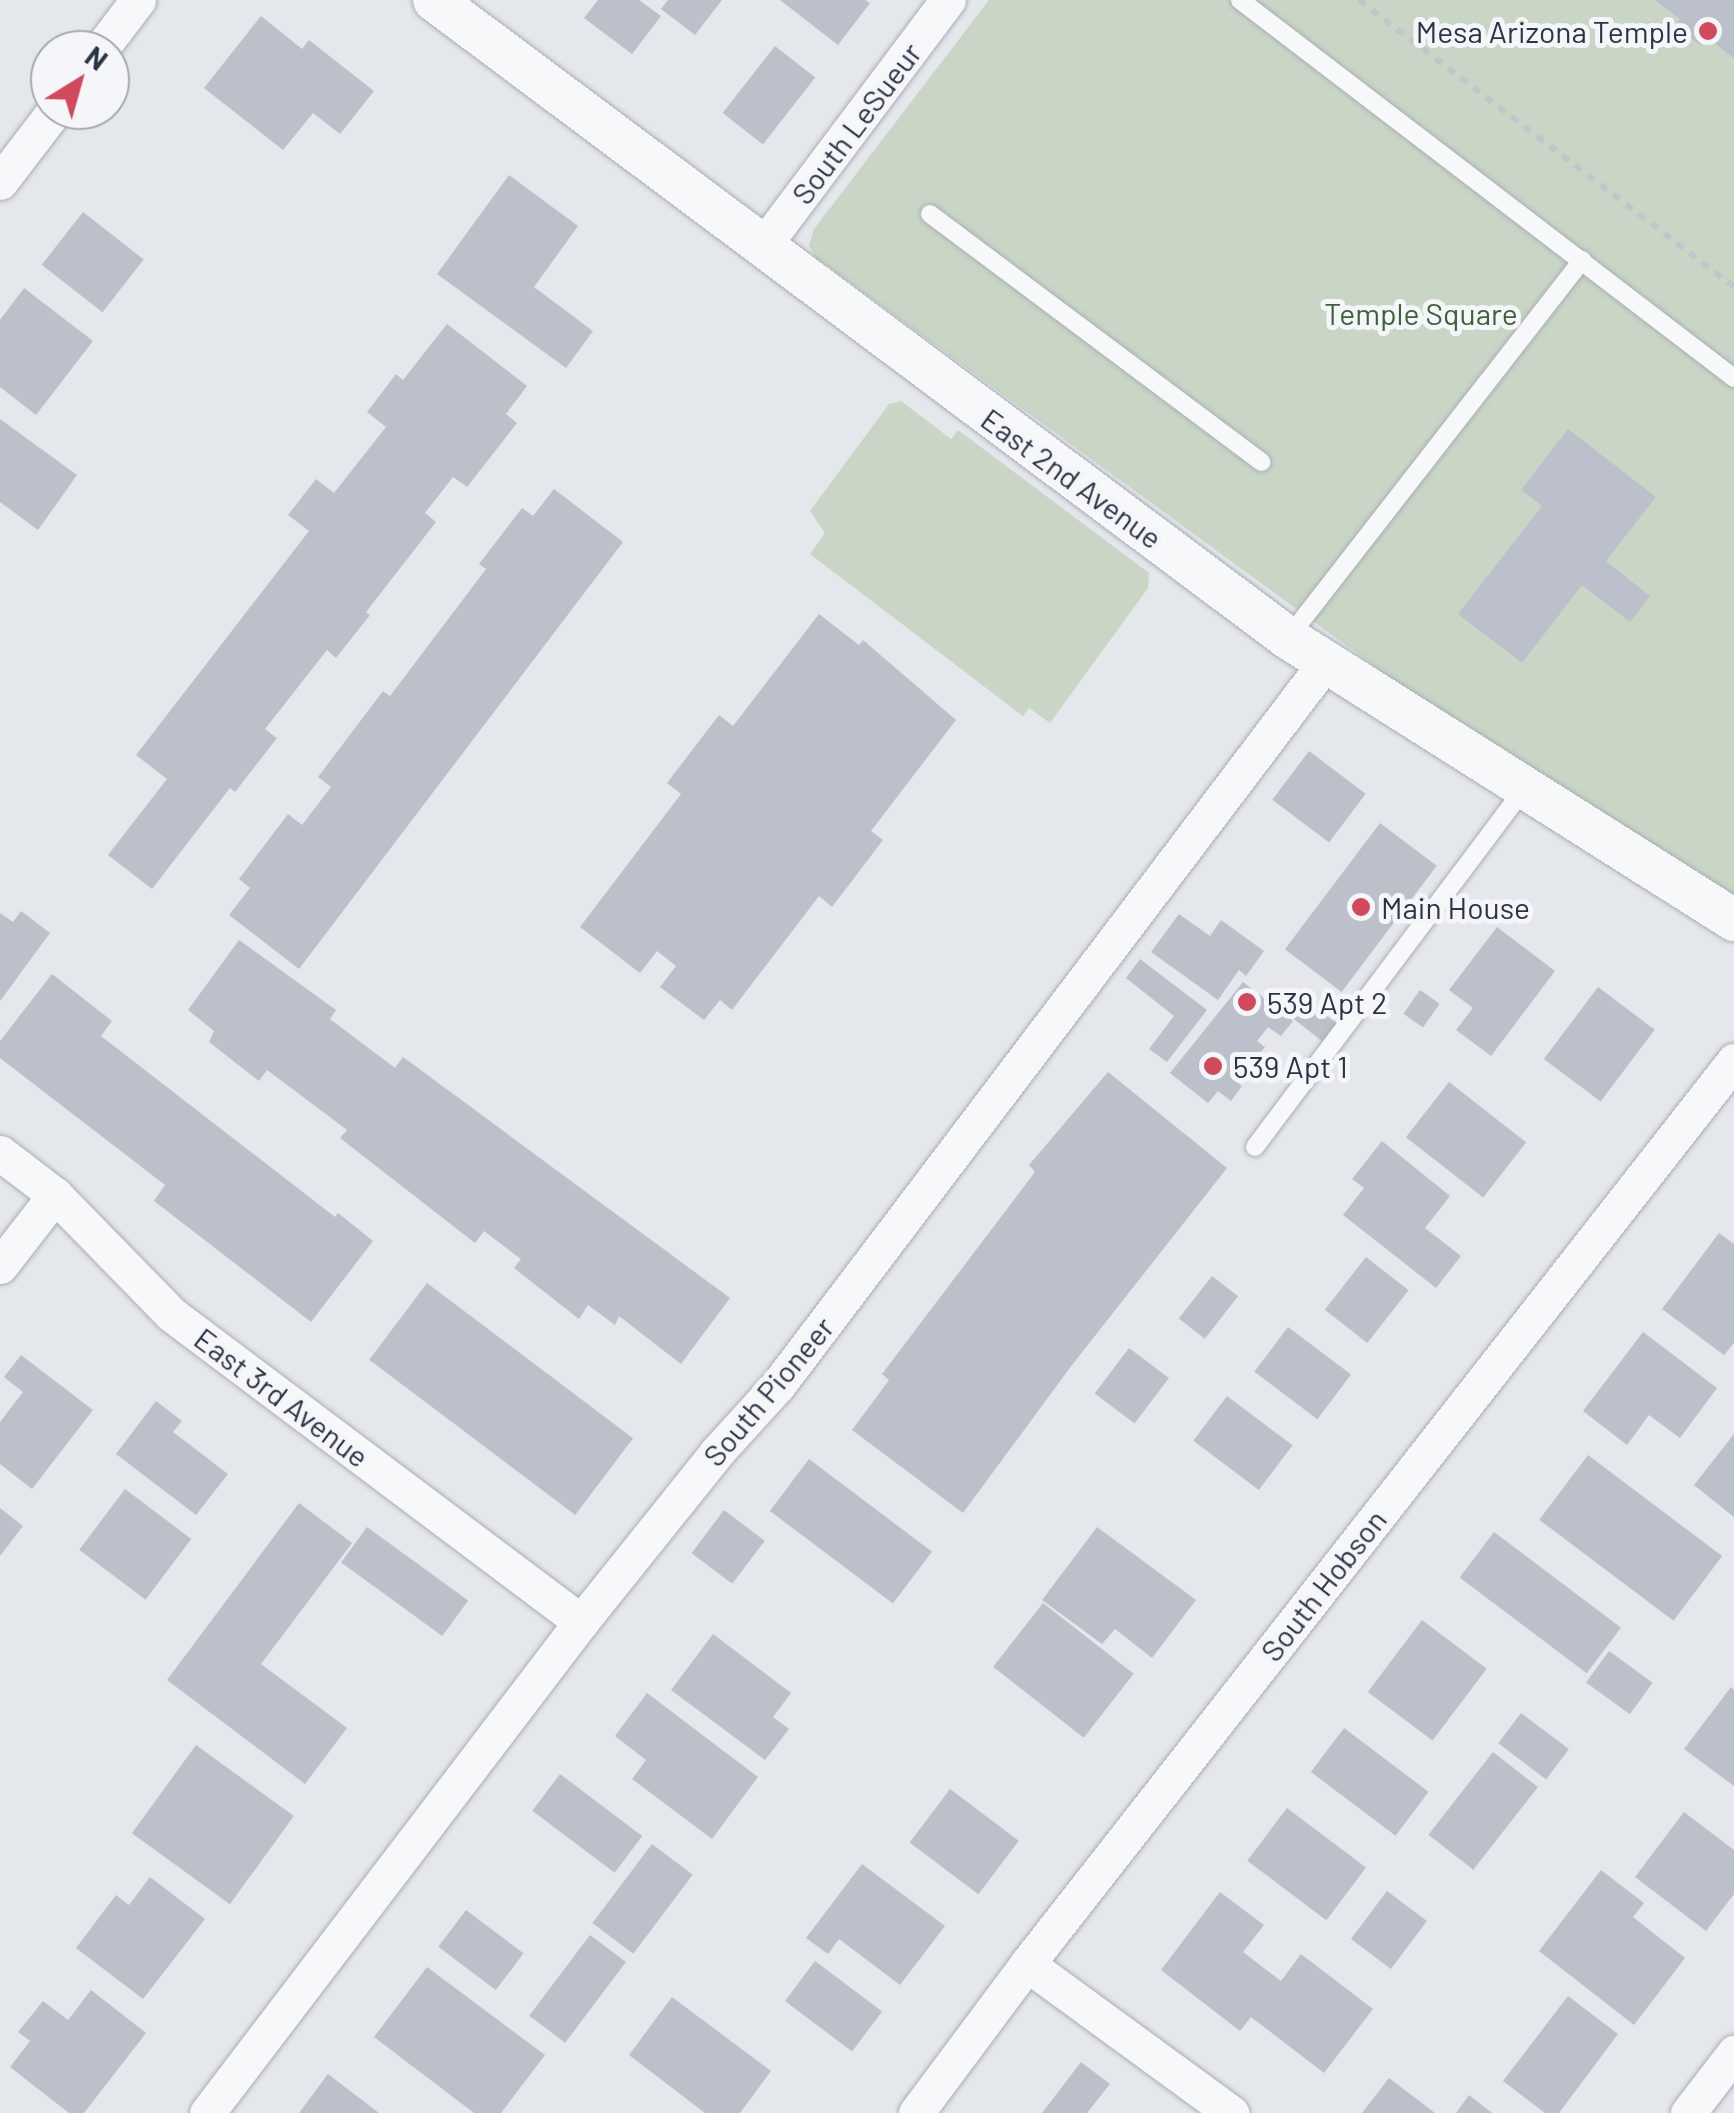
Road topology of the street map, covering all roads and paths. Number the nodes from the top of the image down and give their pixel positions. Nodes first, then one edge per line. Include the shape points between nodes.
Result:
1 (138, 0) edge
2 (434, 0) edge
3 (948, 0) edge
4 (1240, 0) edge
5 (1359, 0) edge
6 (115, 30) edge
7 (40, 130) edge
8 (0, 182) edge
9 (930, 214) dead end
10 (763, 246) junction
11 (1582, 260) junction
12 (1734, 287) edge
13 (1734, 378) edge
14 (1261, 462) dead end
15 (1288, 638) junction
16 (1324, 664) junction
17 (1524, 789) junction
18 (1734, 920) edge
19 (1734, 1060) edge
20 (1255, 1147) dead end
21 (0, 1154) edge
22 (55, 1195) junction
23 (0, 1266) edge
24 (582, 1622) junction
25 (1027, 1964) junction
26 (1734, 2053) edge
27 (207, 2113) edge
28 (916, 2113) edge
29 (1232, 2113) edge
30 (1688, 2113) edge

1 - 6 street
2 - 10 street, East 2nd Avenue
3 - 10 street, South LeSueur
4 - 11 lane
5 - 12 path
7 - 8 street
9 - 14 lane
10 - 15 street, East 2nd Avenue
11 - 13 lane
11 - 15 lane
15 - 16 street, East 2nd Avenue
16 - 17 street, East 2nd Avenue
16 - 24 street, South Pioneer via 778,1385
17 - 18 street, East 2nd Avenue
17 - 20 lane
19 - 25 street, South Hobson
21 - 22 street, East 3rd Avenue
22 - 23 street
22 - 24 street, East 3rd Avenue via 171,1314
24 - 27 street, South Pioneer
25 - 28 street, South Hobson
25 - 29 street
26 - 30 street

